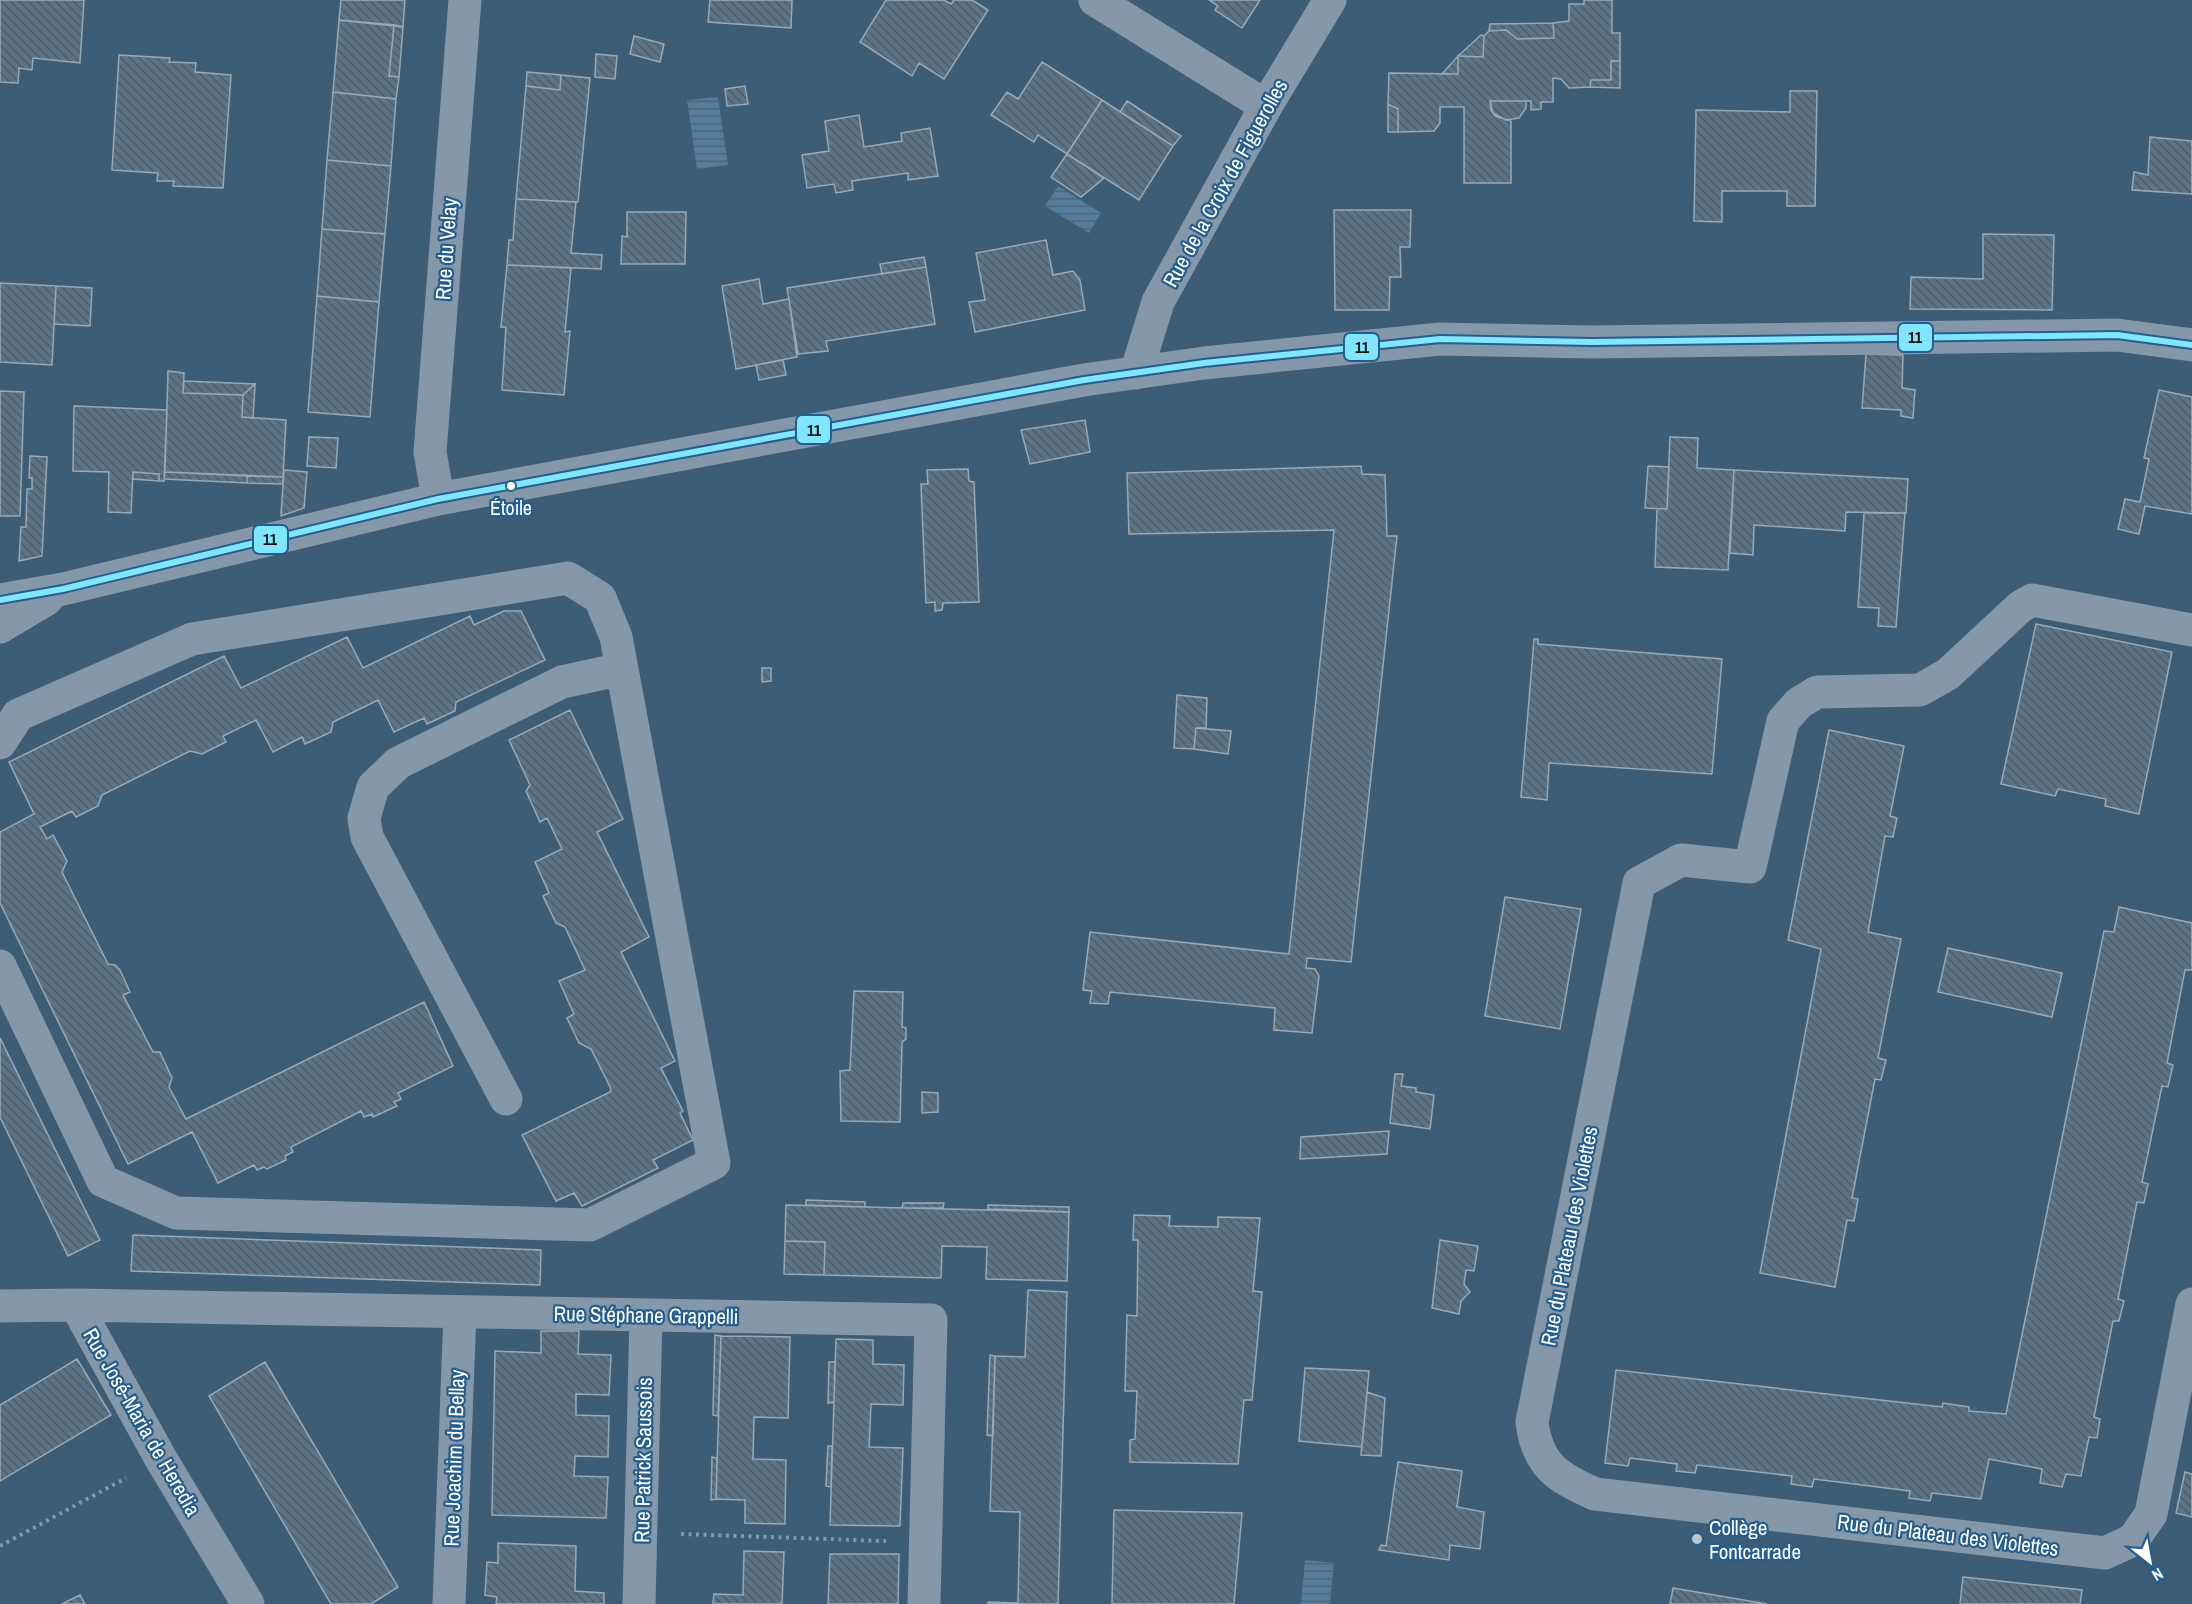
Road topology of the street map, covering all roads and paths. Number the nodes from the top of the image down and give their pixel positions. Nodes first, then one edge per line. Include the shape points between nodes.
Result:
1 (465, 0) edge
2 (1095, 0) edge
3 (1330, 0) edge
4 (1266, 106) junction
5 (2192, 345) edge
6 (1136, 373) junction
7 (438, 498) junction
8 (63, 589) junction
9 (0, 600) edge
10 (0, 627) edge
11 (2192, 630) edge
12 (622, 669) junction
13 (0, 743) edge
14 (0, 966) edge
15 (506, 1098) dead end
16 (2192, 1304) edge
17 (76, 1305) junction
18 (1, 1311) edge
19 (459, 1312) junction
20 (646, 1315) junction
21 (161, 1459) junction
22 (641, 1533) junction
23 (926, 1542) junction
24 (0, 1546) edge
25 (248, 1604) edge
26 (449, 1604) edge
27 (639, 1604) edge
28 (924, 1604) edge

1 - 7 street, Rue du Velay via 430,452
2 - 4 street
3 - 4 street, Rue de la Croix de Figuerolles
4 - 6 street, Rue de la Croix de Figuerolles via 1158,302
5 - 6 street via 2117,334 1592,342 1440,339
6 - 7 street
7 - 8 street
8 - 9 street
8 - 10 street
11 - 16 street, Rue du Plateau des Violettes via 2032,600 1948,674 1920,690 1817,692 1798,703 1783,721 1750,867 1681,860 1639,883 1532,1422 1534,1444 1552,1470 1567,1482 1595,1494 2105,1553 2133,1540 2151,1514
12 - 13 street via 616,637 600,598 568,578 192,639 18,715
12 - 14 street via 714,1163 590,1225 176,1213 103,1181
12 - 15 street via 562,682 398,763 373,787 364,818 367,837
17 - 18 street, Rue José-Maria de Heredia
17 - 19 street, Rue Stéphane Grappelli
17 - 21 street, Rue José-Maria de Heredia
19 - 20 street, Rue Stéphane Grappelli
19 - 26 street, Rue Joachim du Bellay
20 - 22 street, Rue Patrick Saussois
20 - 23 street, Rue Stéphane Grappelli via 931,1320
21 - 24 path
21 - 25 street, Rue José-Maria de Heredia
22 - 23 path
22 - 27 street, Rue Patrick Saussois
23 - 28 street, Rue Stéphane Grappelli

